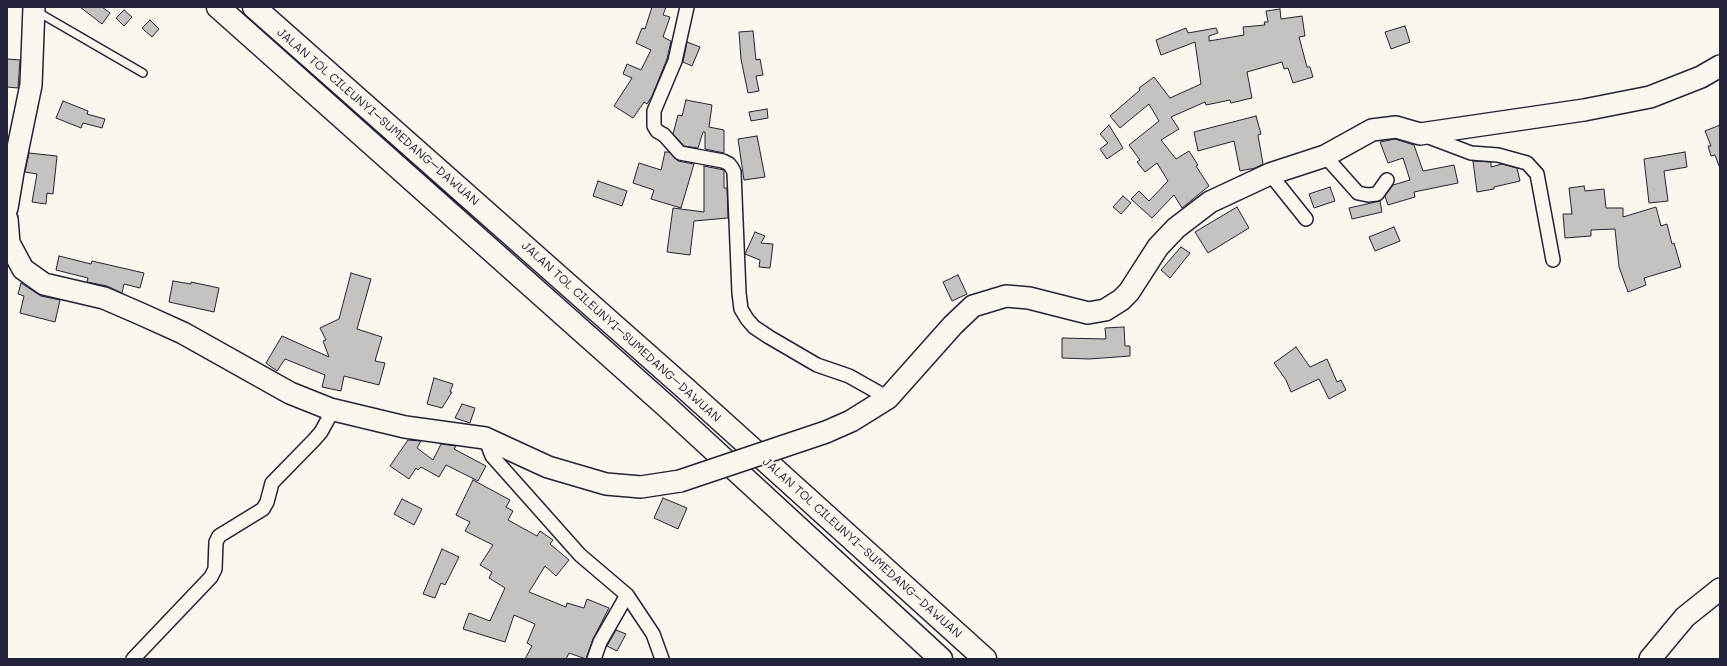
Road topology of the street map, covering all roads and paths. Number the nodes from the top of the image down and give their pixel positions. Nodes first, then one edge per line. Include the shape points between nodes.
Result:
1 (218, 7) edge
2 (254, 7) edge
3 (687, 7) edge
4 (34, 8) edge
5 (1720, 66) edge
6 (143, 73) dead end
7 (1420, 134) junction
8 (1325, 156) junction
9 (1270, 174) junction
10 (1387, 180) dead end
11 (7, 208) edge
12 (7, 219) edge
13 (1306, 219) dead end
14 (1553, 260) dead end
15 (888, 398) junction
16 (333, 410) junction
17 (485, 438) junction
18 (1720, 589) edge
19 (627, 595) junction
20 (133, 659) edge
21 (594, 659) edge
22 (662, 659) edge
23 (941, 659) edge
24 (985, 659) edge
25 (1650, 659) edge

1 - 23 highway, JALAN TOL CILEUNYI–SUMEDANG–DAWUAN via 666,406
2 - 24 highway, JALAN TOL CILEUNYI–SUMEDANG–DAWUAN via 688,390
3 - 15 street via 675,61 654,111 654,126 680,153 729,164 734,172 738,292 741,309 754,327 768,337 817,365 849,376
4 - 6 lane
4 - 11 main road via 31,85
5 - 7 main road via 1701,78 1650,97 1584,110
7 - 8 main road via 1396,127 1372,130
7 - 14 street via 1471,153 1498,155 1527,163 1537,174
8 - 9 main road
8 - 10 street via 1358,193 1377,194
9 - 13 street
9 - 15 main road via 1210,202 1176,228 1158,247 1129,292 1105,310 1088,313 1029,298 1006,296 972,306
12 - 16 main road via 9,243 23,270 44,284 104,298 141,314 183,333 290,393
15 - 17 main road, bridge via 851,421 826,432 680,481 641,487 606,484 548,467
16 - 17 main road via 405,426
16 - 20 street via 321,432 272,483 263,509 219,536 216,544 215,569 211,577
17 - 19 street via 492,456 580,555
18 - 25 main road via 1685,617
19 - 21 street via 600,642
19 - 22 street via 653,634

